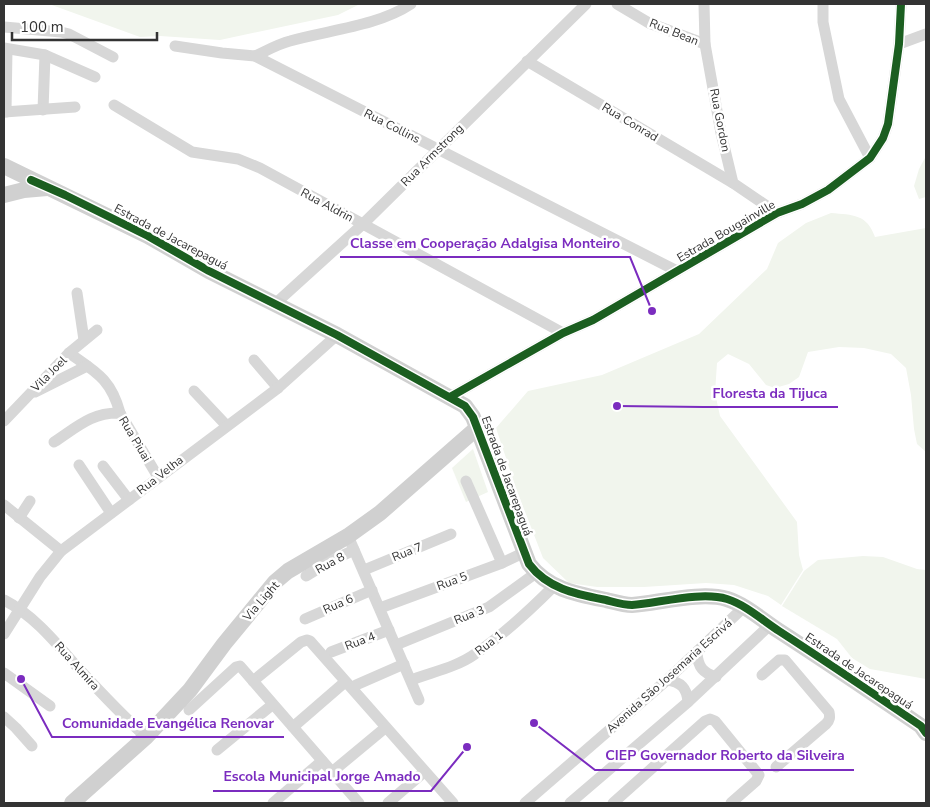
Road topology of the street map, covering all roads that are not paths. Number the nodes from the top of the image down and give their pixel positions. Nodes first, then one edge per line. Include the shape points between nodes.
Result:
1 (411, 4) edge
2 (586, 4) edge
3 (617, 4) edge
4 (704, 4) edge
5 (823, 4) edge
6 (901, 4) edge
7 (4, 26) edge
8 (926, 34) edge
9 (705, 44) junction
10 (899, 44) junction
11 (175, 46) dead end
12 (5, 48) edge
13 (45, 55) junction
14 (255, 56) junction
15 (113, 57) dead end
16 (527, 60) junction
17 (95, 77) dead end
18 (114, 105) dead end
19 (75, 107) dead end
20 (43, 110) junction
21 (5, 112) edge
22 (438, 149) junction
23 (870, 158) junction
24 (4, 166) edge
25 (733, 183) junction
26 (49, 188) junction
27 (4, 195) edge
28 (777, 213) junction
29 (363, 224) junction
30 (677, 271) junction
31 (77, 293) dead end
32 (276, 304) junction
33 (97, 330) dead end
34 (563, 333) junction
35 (337, 335) junction
36 (84, 340) junction
37 (69, 353) junction
38 (254, 360) dead end
39 (87, 366) junction
40 (278, 388) junction
41 (194, 391) dead end
42 (26, 397) junction
43 (450, 397) junction
44 (120, 413) junction
45 (4, 421) edge
46 (226, 425) junction
47 (477, 428) junction
48 (54, 442) dead end
49 (79, 465) dead end
50 (103, 466) dead end
51 (158, 477) junction
52 (466, 481) dead end
53 (129, 500) junction
54 (30, 501) dead end
55 (5, 508) edge
56 (111, 513) junction
57 (19, 518) junction
58 (451, 534) dead end
59 (351, 543) junction
60 (61, 551) junction
61 (523, 553) junction
62 (502, 563) junction
63 (364, 570) junction
64 (536, 573) junction
65 (306, 576) dead end
66 (554, 586) junction
67 (372, 590) junction
68 (4, 600) edge
69 (744, 607) junction
70 (20, 608) junction
71 (380, 608) junction
72 (305, 619) dead end
73 (770, 625) junction
74 (389, 630) junction
75 (4, 634) edge
76 (799, 644) junction
77 (396, 645) junction
78 (331, 652) dead end
79 (697, 653) junction
80 (788, 662) junction
81 (404, 664) junction
82 (4, 673) edge
83 (762, 675) dead end
84 (716, 677) junction
85 (411, 680) junction
86 (667, 680) junction
87 (253, 681) junction
88 (350, 684) junction
89 (419, 700) dead end
90 (688, 702) junction
91 (272, 705) junction
92 (50, 706) dead end
93 (189, 710) dead end
94 (4, 716) edge
95 (293, 727) junction
96 (385, 728) junction
97 (926, 733) edge
98 (146, 737) junction
99 (32, 746) dead end
100 (217, 750) dead end
101 (322, 761) junction
102 (776, 767) dead end
103 (332, 772) junction
104 (424, 772) junction
105 (72, 803) edge
106 (273, 803) edge
107 (358, 803) edge
108 (388, 803) edge
109 (452, 803) edge
110 (524, 803) edge
111 (571, 803) edge
112 (613, 803) edge
113 (731, 803) edge

1 - 14 street via 372,21 288,41
2 - 16 street, Rua Armstrong
3 - 9 street, Rua Bean via 649,22
4 - 9 street, Rua Gordon
5 - 23 street via 823,22 839,99
6 - 10 street, Estrada Bougainville
7 - 15 street via 69,34
8 - 10 street
9 - 25 street, Rua Gordon
10 - 23 street, Estrada Bougainville via 888,124
11 - 14 street
12 - 13 street
12 - 21 street
13 - 17 street
13 - 20 street
14 - 22 street, Rua Collins
16 - 22 street, Rua Armstrong
16 - 25 street, Rua Conrad
18 - 29 street, Rua Aldrin via 192,152 238,159 260,168
19 - 20 street
20 - 21 street
22 - 29 street, Rua Armstrong
22 - 30 street, Rua Collins
23 - 28 street, Estrada Bougainville via 828,190
24 - 26 street, Estrada de Jacarepaguá
25 - 28 street
26 - 27 street
26 - 32 street, Estrada de Jacarepaguá
28 - 30 street, Estrada Bougainville
29 - 32 street, Rua Armstrong
29 - 34 street, Rua Aldrin
30 - 34 street, Estrada Bougainville via 593,320
31 - 36 street
32 - 35 street, Estrada de Jacarepaguá
33 - 36 street, Vila Joel
34 - 43 street, Estrada Bougainville
35 - 40 street, Rua Velha
35 - 43 street, Estrada de Jacarepaguá
36 - 37 street, Vila Joel
37 - 39 street
37 - 42 street, Vila Joel
38 - 40 street
39 - 42 street
39 - 44 street via 106,382 118,402
40 - 46 street, Rua Velha
41 - 46 street
42 - 45 street, Vila Joel
43 - 47 street, Estrada de Jacarepaguá via 470,411
44 - 48 street, Rua Piuai via 94,416
44 - 51 street, Rua Piuai
46 - 51 street, Rua Velha
47 - 59 street, Via Light via 380,513
47 - 61 street, Estrada de Jacarepaguá
49 - 56 street
50 - 53 street
51 - 53 street, Rua Velha
52 - 62 street
53 - 56 street, Rua Velha
54 - 57 street
55 - 57 street
56 - 60 street, Rua Velha
57 - 60 street
58 - 63 street, Rua 7
59 - 63 street
59 - 65 street, Rua 8
59 - 98 street, Via Light via 288,571 275,582 190,690
60 - 70 street, Rua Velha
61 - 62 street, Rua 5
61 - 64 street, Estrada de Jacarepaguá
62 - 71 street, Rua 5
63 - 67 street
64 - 66 street, Estrada de Jacarepaguá
64 - 77 street, Rua 3 via 489,607
66 - 69 street, Estrada de Jacarepaguá via 630,605 712,597 727,599
66 - 85 street, Rua 1 via 474,655
67 - 71 street
67 - 72 street, Rua 6
68 - 70 street, Rua Almira
69 - 73 street, Estrada de Jacarepaguá
69 - 79 street, Avenida São Josemaria Escrivá
70 - 75 street, Rua Velha
70 - 98 street, Rua Almira via 40,624 116,709
71 - 74 street
73 - 76 street, Estrada de Jacarepaguá
73 - 84 street
74 - 77 street
74 - 78 street, Rua 4
76 - 80 street
76 - 97 street, Estrada de Jacarepaguá via 921,726
77 - 81 street
79 - 84 street via 701,669
79 - 86 street, Avenida São Josemaria Escrivá
80 - 83 street via 779,660
80 - 102 street via 829,712 830,718
81 - 85 street
81 - 88 street
82 - 92 street
84 - 90 street
85 - 89 street
86 - 90 street via 684,687
86 - 110 street, Avenida São Josemaria Escrivá
87 - 88 street via 307,640
87 - 91 street
87 - 93 street via 242,667 237,666
88 - 95 street
88 - 96 street
90 - 111 street
91 - 95 street
91 - 100 street
94 - 99 street
95 - 101 street
96 - 103 street
96 - 104 street
98 - 105 street, Via Light
101 - 103 street
101 - 106 street
103 - 107 street
104 - 108 street
104 - 109 street
112 - 113 street via 710,719 759,775 756,782

